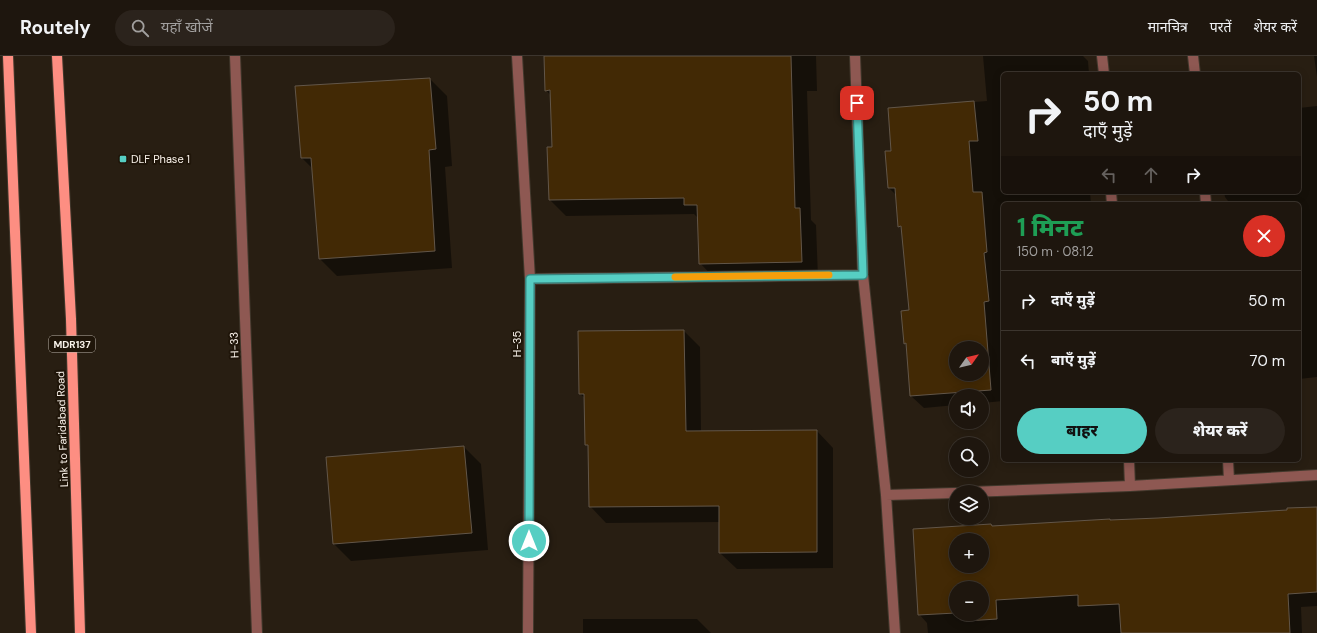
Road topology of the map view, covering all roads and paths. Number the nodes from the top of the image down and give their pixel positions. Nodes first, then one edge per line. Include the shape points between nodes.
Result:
1 (8, 56) edge
2 (58, 56) edge
3 (235, 56) edge
4 (517, 56) edge
5 (855, 56) edge
6 (1102, 56) edge
7 (1193, 56) edge
8 (1104, 72) edge
9 (1195, 72) edge
10 (863, 275) junction
11 (530, 279) junction
12 (1129, 462) edge
13 (1228, 462) edge
14 (1317, 475) edge
15 (1229, 480) junction
16 (1130, 486) junction
17 (989, 491) edge
18 (949, 492) edge
19 (886, 495) junction
20 (31, 633) edge
21 (80, 633) edge
22 (257, 633) edge
23 (528, 633) edge
24 (895, 633) edge

1 - 20 main road
2 - 21 main road, Link to Faridabad Road / MDR137 via 71,320
3 - 22 street, H-33
4 - 11 street, H-35
5 - 10 street
6 - 8 street
7 - 9 street
10 - 11 street
10 - 19 street
11 - 23 street, H-35
12 - 16 street
13 - 15 street
14 - 15 street
15 - 16 street
16 - 17 street
18 - 19 street
19 - 24 street

